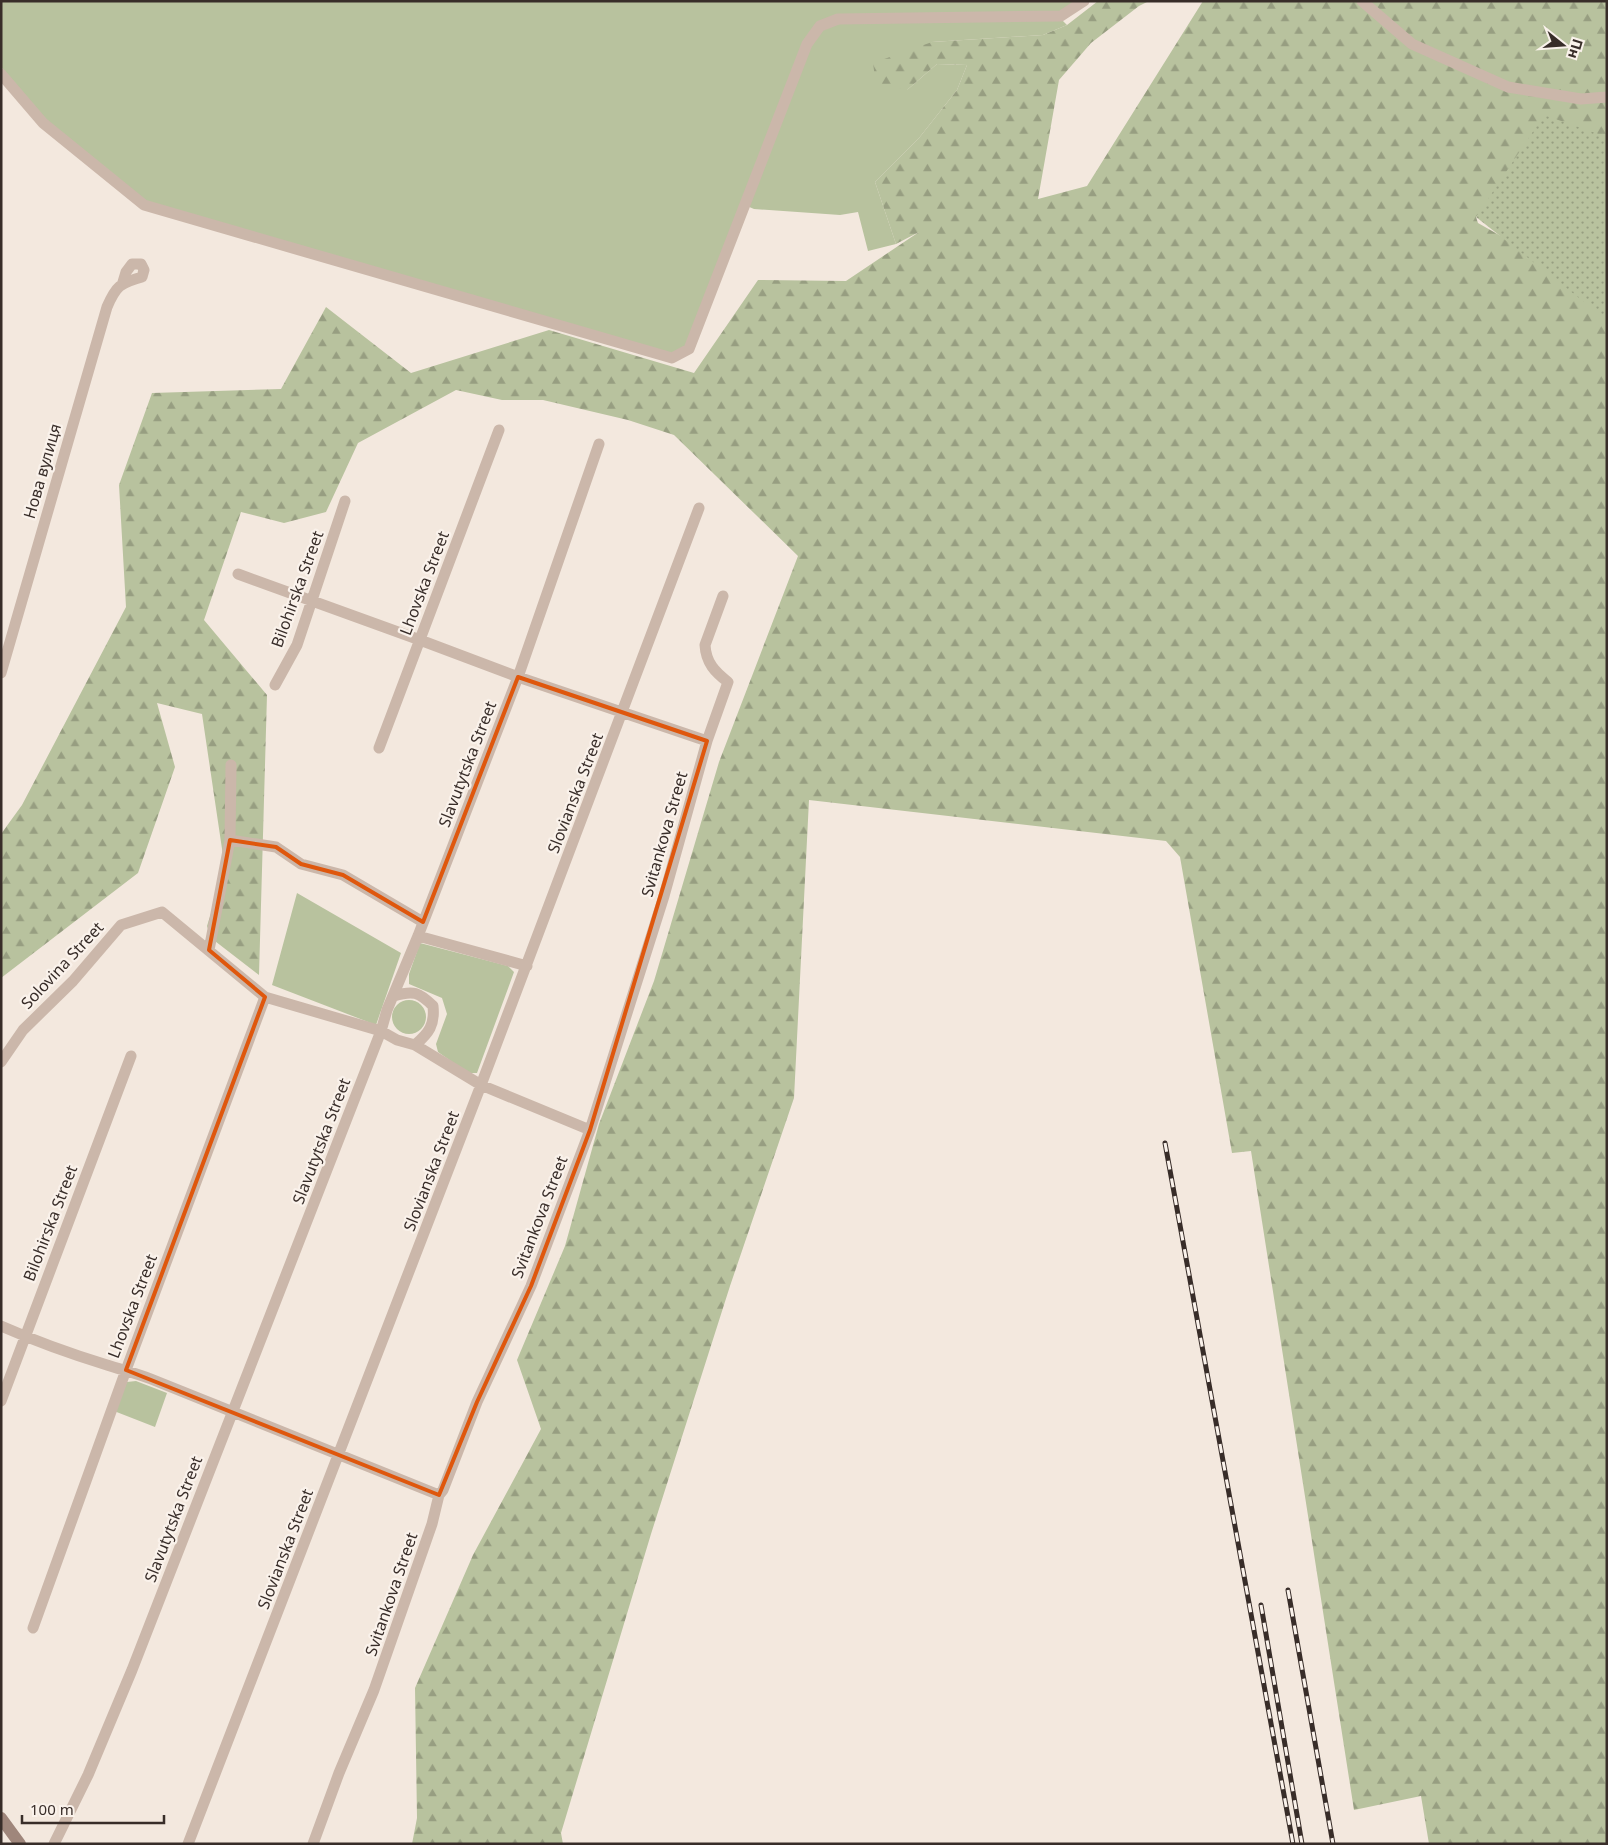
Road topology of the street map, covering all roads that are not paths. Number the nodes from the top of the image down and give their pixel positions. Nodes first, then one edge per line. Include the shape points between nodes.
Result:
1 (1084, 1) edge
2 (1362, 1) edge
3 (1, 74) edge
4 (1607, 97) edge
5 (123, 282) dead end
6 (499, 430) dead end
7 (599, 444) dead end
8 (345, 501) dead end
9 (700, 508) dead end
10 (238, 574) dead end
11 (723, 596) dead end
12 (313, 601) junction
13 (420, 640) junction
14 (1, 673) edge
15 (518, 677) junction
16 (275, 685) dead end
17 (622, 713) junction
18 (707, 741) junction
19 (379, 748) dead end
20 (231, 765) dead end
21 (230, 840) junction
22 (423, 922) junction
23 (418, 936) junction
24 (209, 950) junction
25 (527, 966) junction
26 (394, 996) junction
27 (265, 997) junction
28 (381, 1031) junction
29 (415, 1046) junction
30 (131, 1056) dead end
31 (1, 1062) edge
32 (481, 1086) junction
33 (590, 1130) junction
34 (1, 1326) edge
35 (24, 1336) junction
36 (126, 1370) junction
37 (1, 1401) edge
38 (232, 1411) junction
39 (339, 1455) junction
40 (439, 1495) junction
41 (33, 1628) dead end
42 (1, 1818) edge
43 (20, 1844) edge
44 (54, 1844) edge
45 (188, 1844) edge
46 (313, 1844) edge

1 - 3 street via 1061,16 838,18 820,26 807,44 689,349 672,358 144,205 43,123
2 - 4 street via 1412,44 1508,87 1581,99
5 - 14 street, Нова вулиця via 106,307
6 - 13 street, Lhovska Street
7 - 15 street, Slavutytska Street
8 - 12 street, Bilohirska Street
9 - 17 street, Slovianska Street
10 - 12 street
11 - 18 street, Svitankova Street via 705,646 714,671 728,682
12 - 13 street
12 - 16 street, Bilohirska Street via 297,645
13 - 15 street
13 - 19 street, Lhovska Street
15 - 17 street
15 - 22 street, Slavutytska Street
17 - 18 street
17 - 25 street, Slovianska Street
18 - 33 street, Svitankova Street via 661,904
20 - 21 street
21 - 22 street via 276,847 301,864 344,875
21 - 24 street
22 - 23 street, Slavutytska Street
23 - 25 street
23 - 26 street, Slavutytska Street
24 - 27 street
24 - 31 street, Solovina Street via 162,912 121,925 73,982 23,1030
25 - 32 street, Slovianska Street
26 - 28 street, Slavutytska Street
26 - 29 street via 408,991 424,997 433,1006 434,1018 430,1029
27 - 28 street
27 - 36 street, Lhovska Street
28 - 29 street
28 - 38 street, Slavutytska Street
29 - 32 street
30 - 35 street, Bilohirska Street
32 - 33 street
32 - 39 street, Slovianska Street
33 - 40 street, Svitankova Street via 531,1286 477,1402
34 - 35 street
35 - 36 street
35 - 37 street, Bilohirska Street
36 - 38 street
36 - 41 street, Lhovska Street
38 - 39 street
38 - 44 street, Slavutytska Street via 132,1670
39 - 40 street
39 - 45 street, Slovianska Street
40 - 46 street, Svitankova Street via 432,1524 374,1690
42 - 43 main road

